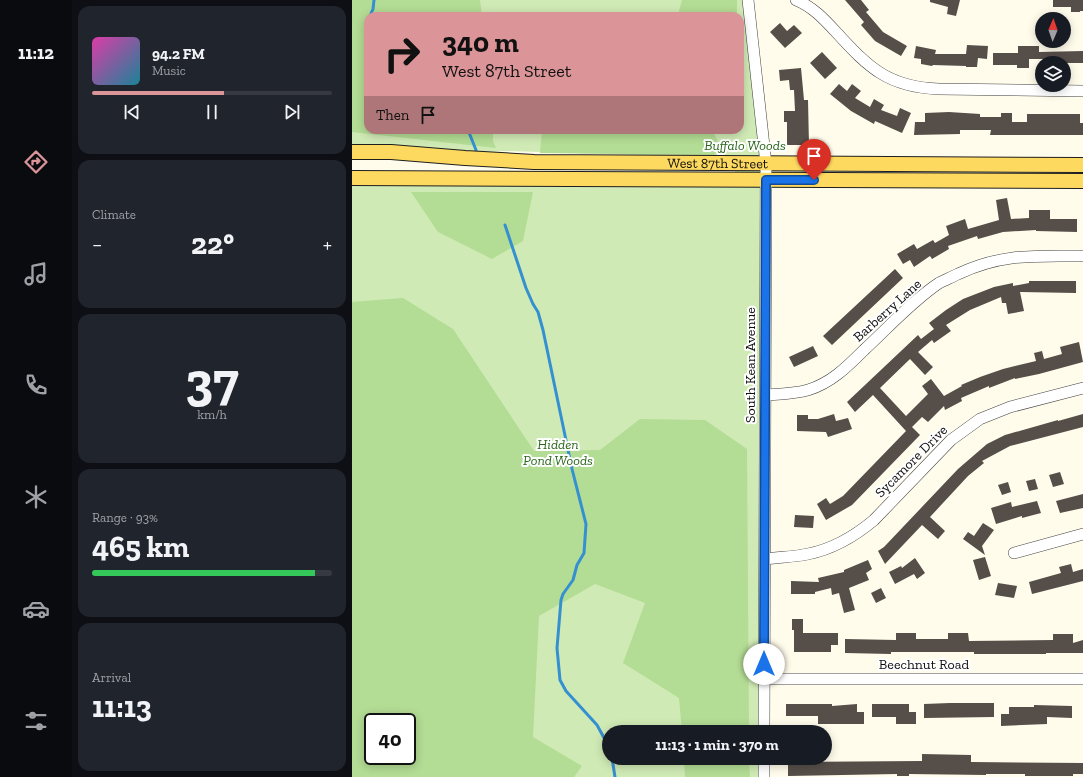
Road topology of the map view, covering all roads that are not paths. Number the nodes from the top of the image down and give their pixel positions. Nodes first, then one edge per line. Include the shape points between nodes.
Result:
1 (748, 0) edge
2 (796, 0) edge
3 (1083, 91) edge
4 (352, 152) edge
5 (766, 164) junction
6 (1083, 165) edge
7 (352, 178) edge
8 (766, 180) junction
9 (1083, 181) edge
10 (1083, 256) edge
11 (1083, 388) edge
12 (765, 394) junction
13 (1083, 534) edge
14 (1014, 553) dead end
15 (765, 559) junction
16 (764, 679) junction
17 (1083, 679) edge
18 (764, 725) edge
19 (764, 765) edge
20 (764, 777) edge

1 - 5 street, South Kean Avenue
2 - 3 street via 817,12 867,64 887,78 902,84 939,89
4 - 5 main road, West 87th Street via 391,152 534,162
5 - 6 main road, West 87th Street
5 - 8 street, South Kean Avenue
7 - 8 main road, West 87th Street
8 - 9 main road, West 87th Street
8 - 12 street, South Kean Avenue
10 - 12 street, Barberry Lane via 1014,257 981,264 964,271 940,283 916,301 836,376 820,386 787,394
11 - 15 street, Sycamore Drive via 1010,408 975,423 952,440 874,520 846,541 807,555
12 - 15 street, South Kean Avenue
13 - 14 street
15 - 16 street, South Kean Avenue
16 - 17 street, Beechnut Road
16 - 18 street, South Kean Avenue
19 - 20 street

